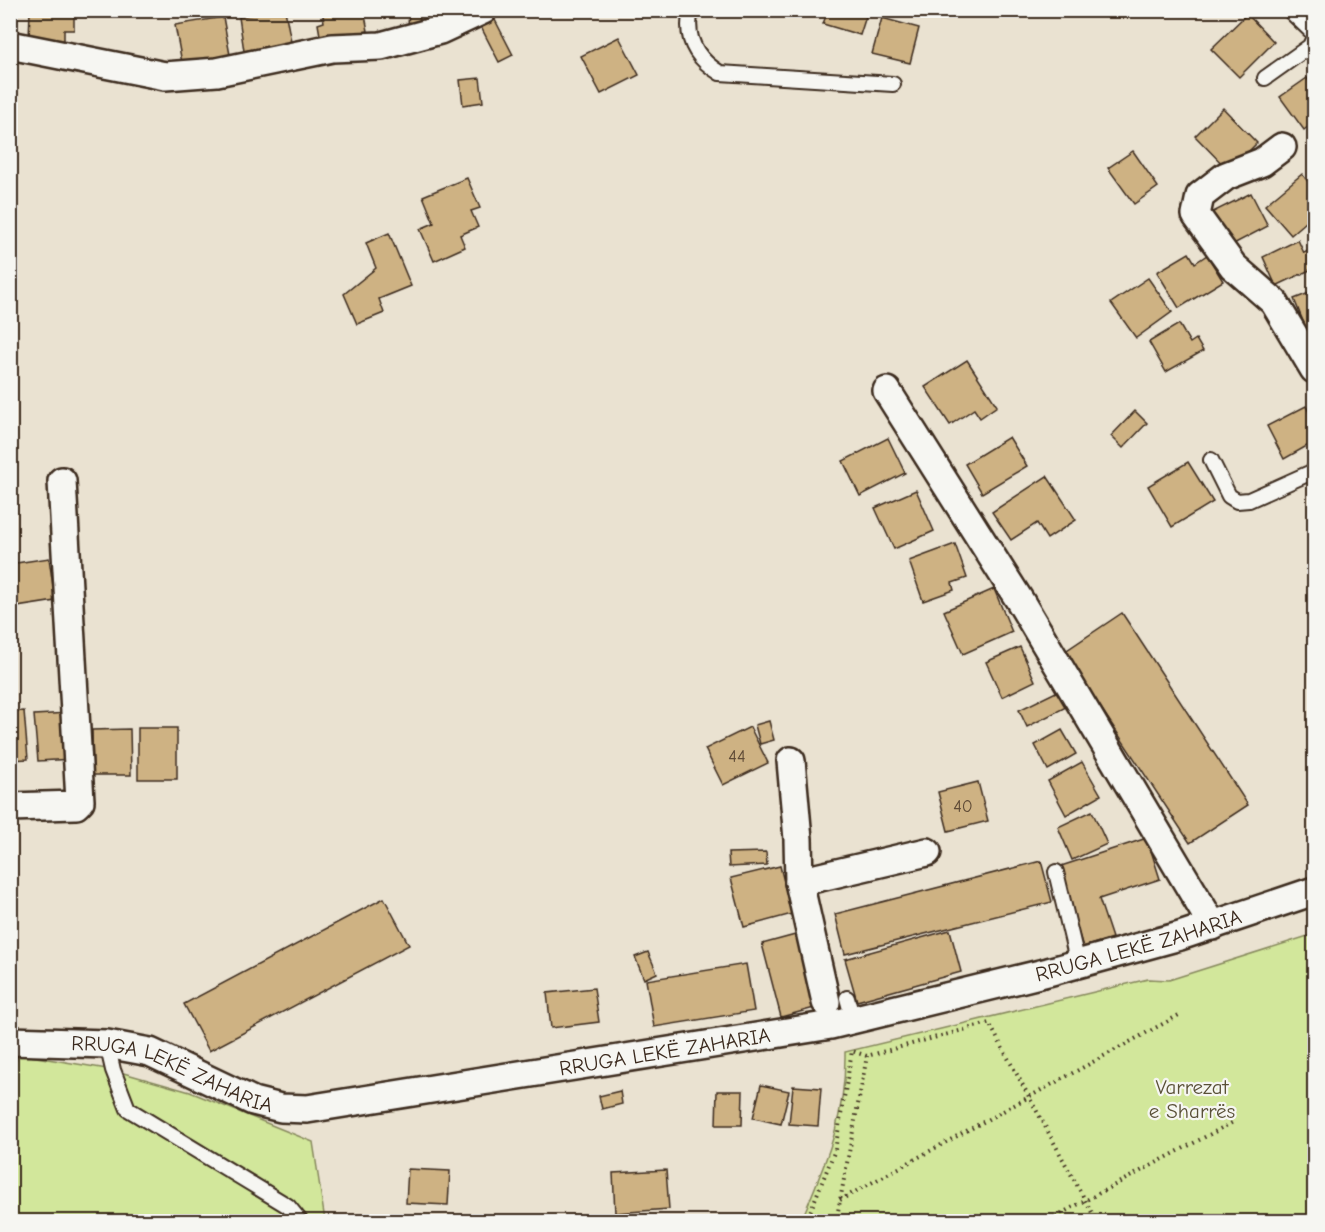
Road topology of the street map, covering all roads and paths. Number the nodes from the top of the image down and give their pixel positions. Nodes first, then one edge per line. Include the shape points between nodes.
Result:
1 (483, 10) edge
2 (691, 10) edge
3 (1290, 10) edge
4 (1314, 36) edge
5 (10, 45) edge
6 (1265, 78) dead end
7 (893, 84) dead end
8 (1282, 147) dead end
9 (1314, 369) edge
10 (887, 392) dead end
11 (1211, 460) dead end
12 (1314, 471) edge
13 (62, 481) dead end
14 (791, 761) dead end
15 (10, 807) edge
16 (927, 852) dead end
17 (1056, 872) dead end
18 (799, 882) junction
19 (1314, 891) edge
20 (1214, 926) junction
21 (1078, 964) junction
22 (839, 1011) junction
23 (1179, 1015) dead end
24 (10, 1041) edge
25 (107, 1044) junction
26 (867, 1056) junction
27 (1029, 1095) junction
28 (1235, 1121) dead end
29 (840, 1200) junction
30 (1086, 1200) junction
31 (302, 1221) edge
32 (806, 1221) edge
33 (836, 1221) edge
34 (1045, 1221) edge
35 (1097, 1221) edge

1 - 5 street via 440,30 381,46 332,48 217,72 165,76
2 - 7 lane via 688,20 693,45 702,61 720,73
3 - 4 lane
4 - 6 lane via 1311,46
8 - 9 street via 1262,162 1226,176 1200,196 1196,215 1233,266 1274,302
10 - 20 street via 1020,601
11 - 12 lane via 1229,496 1237,501 1249,500
13 - 15 street via 81,795 76,805
14 - 18 street
16 - 18 street
17 - 21 lane
18 - 22 street
19 - 20 street, RRUGA LEKË ZAHARIA
20 - 21 street, RRUGA LEKË ZAHARIA
21 - 22 street, RRUGA LEKË ZAHARIA
22 - 25 street, RRUGA LEKË ZAHARIA via 306,1109 260,1103 150,1052
23 - 27 path
24 - 25 street, RRUGA LEKË ZAHARIA
25 - 31 lane via 128,1109 288,1206
26 - 27 path via 989,1023
26 - 29 path
26 - 32 path via 852,1051 835,1150
27 - 29 path
27 - 30 path
28 - 30 path
29 - 33 path
30 - 34 path
30 - 35 path

